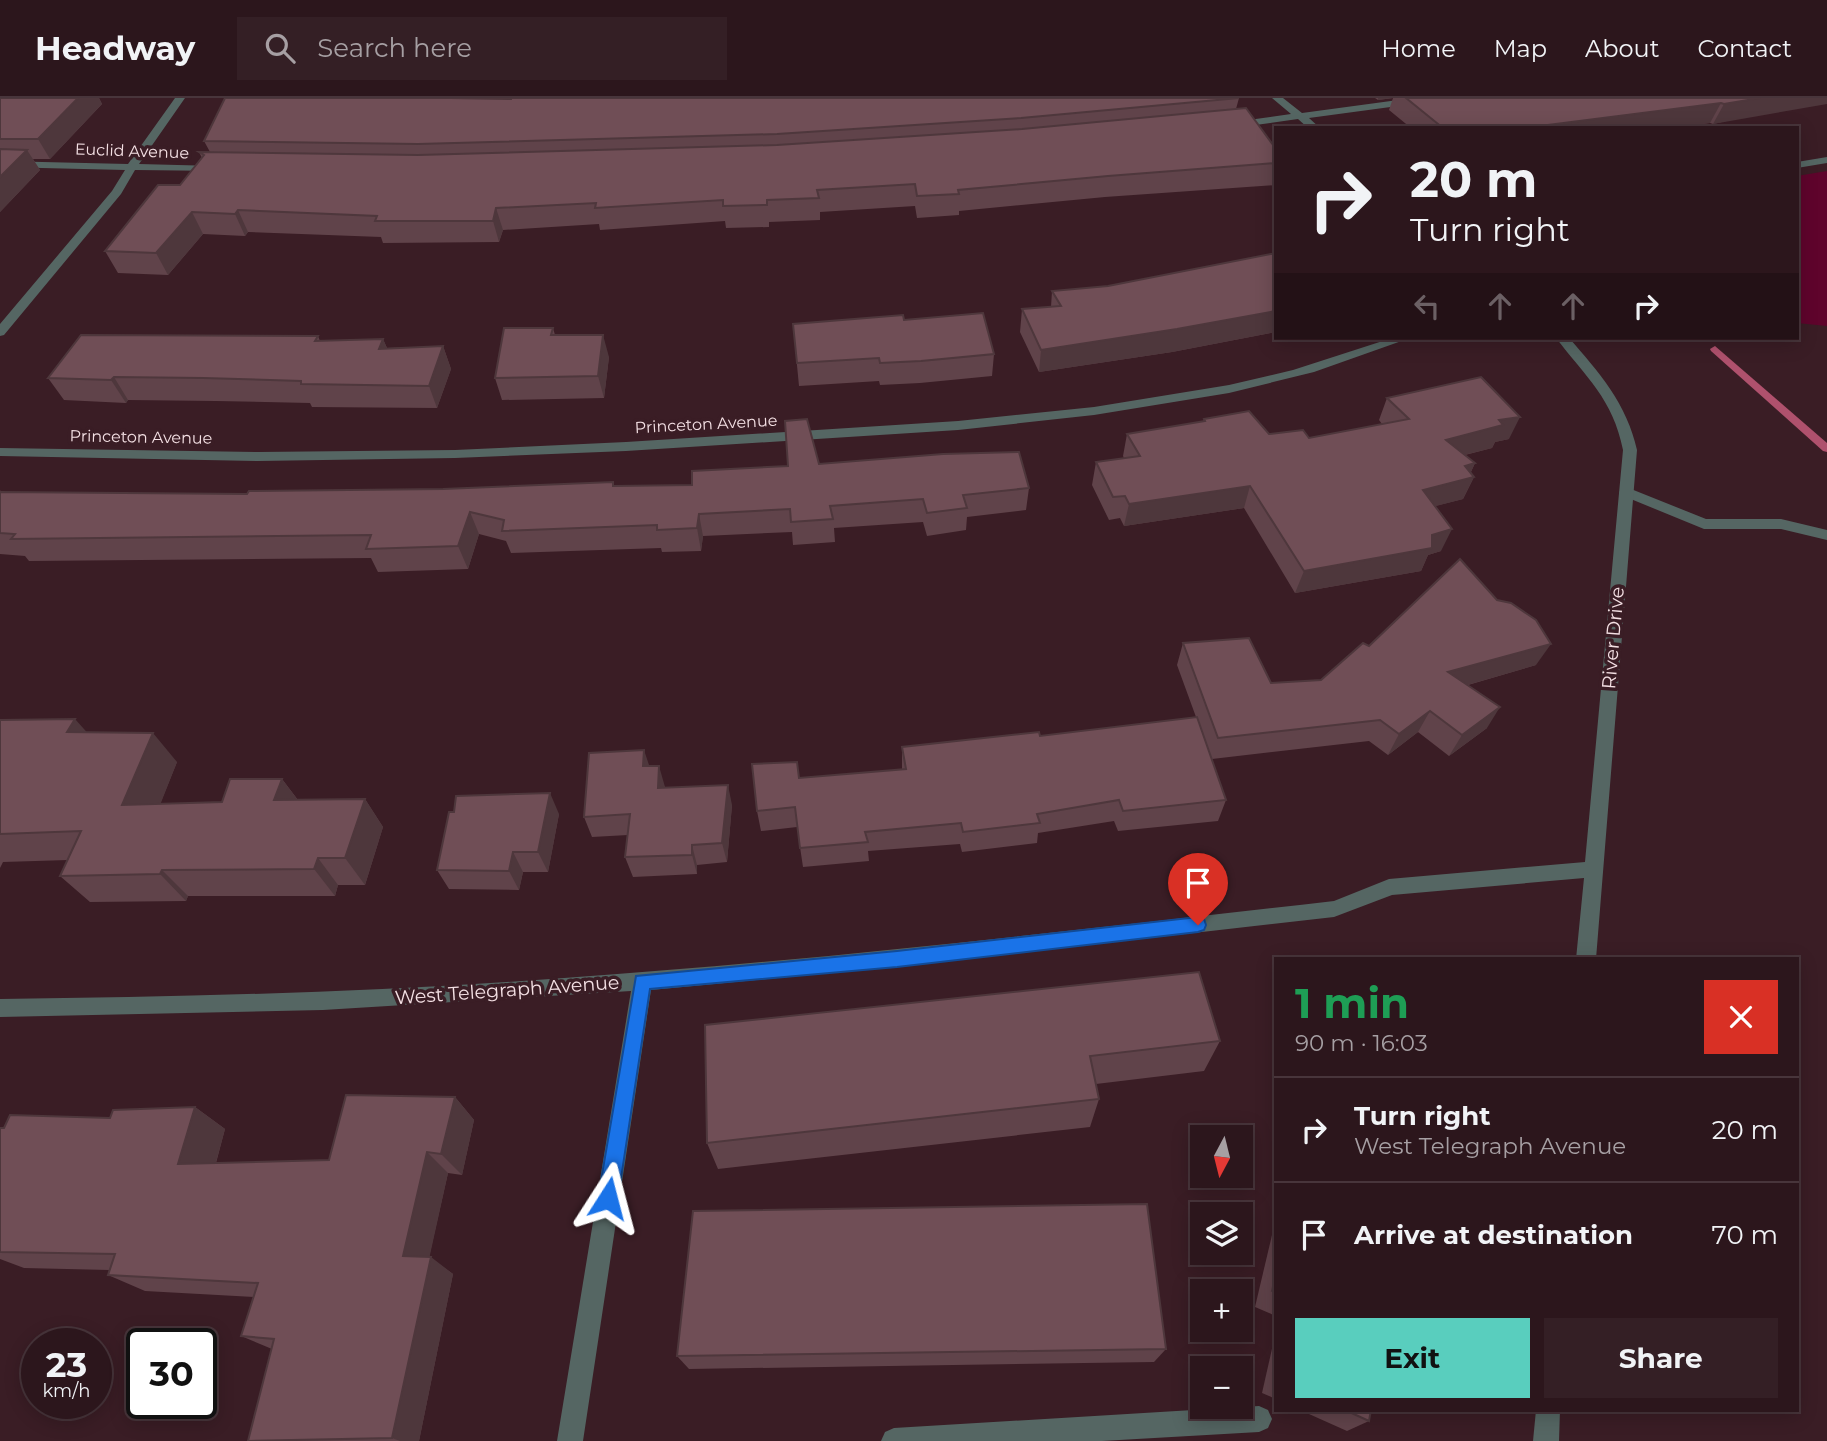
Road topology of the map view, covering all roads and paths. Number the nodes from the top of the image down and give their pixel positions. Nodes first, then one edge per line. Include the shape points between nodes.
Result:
1 (180, 98) edge
2 (1277, 98) edge
3 (1436, 98) edge
4 (1302, 117) junction
5 (1225, 126) edge
6 (1313, 126) edge
7 (1827, 160) edge
8 (0, 164) edge
9 (1799, 165) edge
10 (132, 167) junction
11 (227, 169) edge
12 (0, 332) edge
13 (1398, 340) edge
14 (1564, 340) edge
15 (0, 452) edge
16 (1626, 492) junction
17 (1827, 535) edge
18 (1592, 869) junction
19 (1586, 957) edge
20 (642, 982) junction
21 (0, 1008) edge
22 (1548, 1412) edge
23 (1259, 1419) dead end
24 (570, 1441) edge
25 (894, 1441) edge
26 (1546, 1441) edge

1 - 10 street
2 - 4 street
3 - 4 street
4 - 5 street
4 - 6 street
7 - 9 street
8 - 10 street, Euclid Avenue
10 - 11 street, Euclid Avenue
10 - 12 street via 117,192
13 - 15 street, Princeton Avenue via 1297,373 1213,391 936,428 413,455
14 - 16 street, River Drive via 1606,389 1622,416 1630,450
16 - 17 street via 1704,524 1781,524
16 - 18 street, River Drive
18 - 19 street, River Drive
18 - 20 street, West Telegraph Avenue via 1389,887 1334,909 897,959
20 - 21 street, West Telegraph Avenue via 367,999
20 - 24 street
22 - 26 street
23 - 25 street

